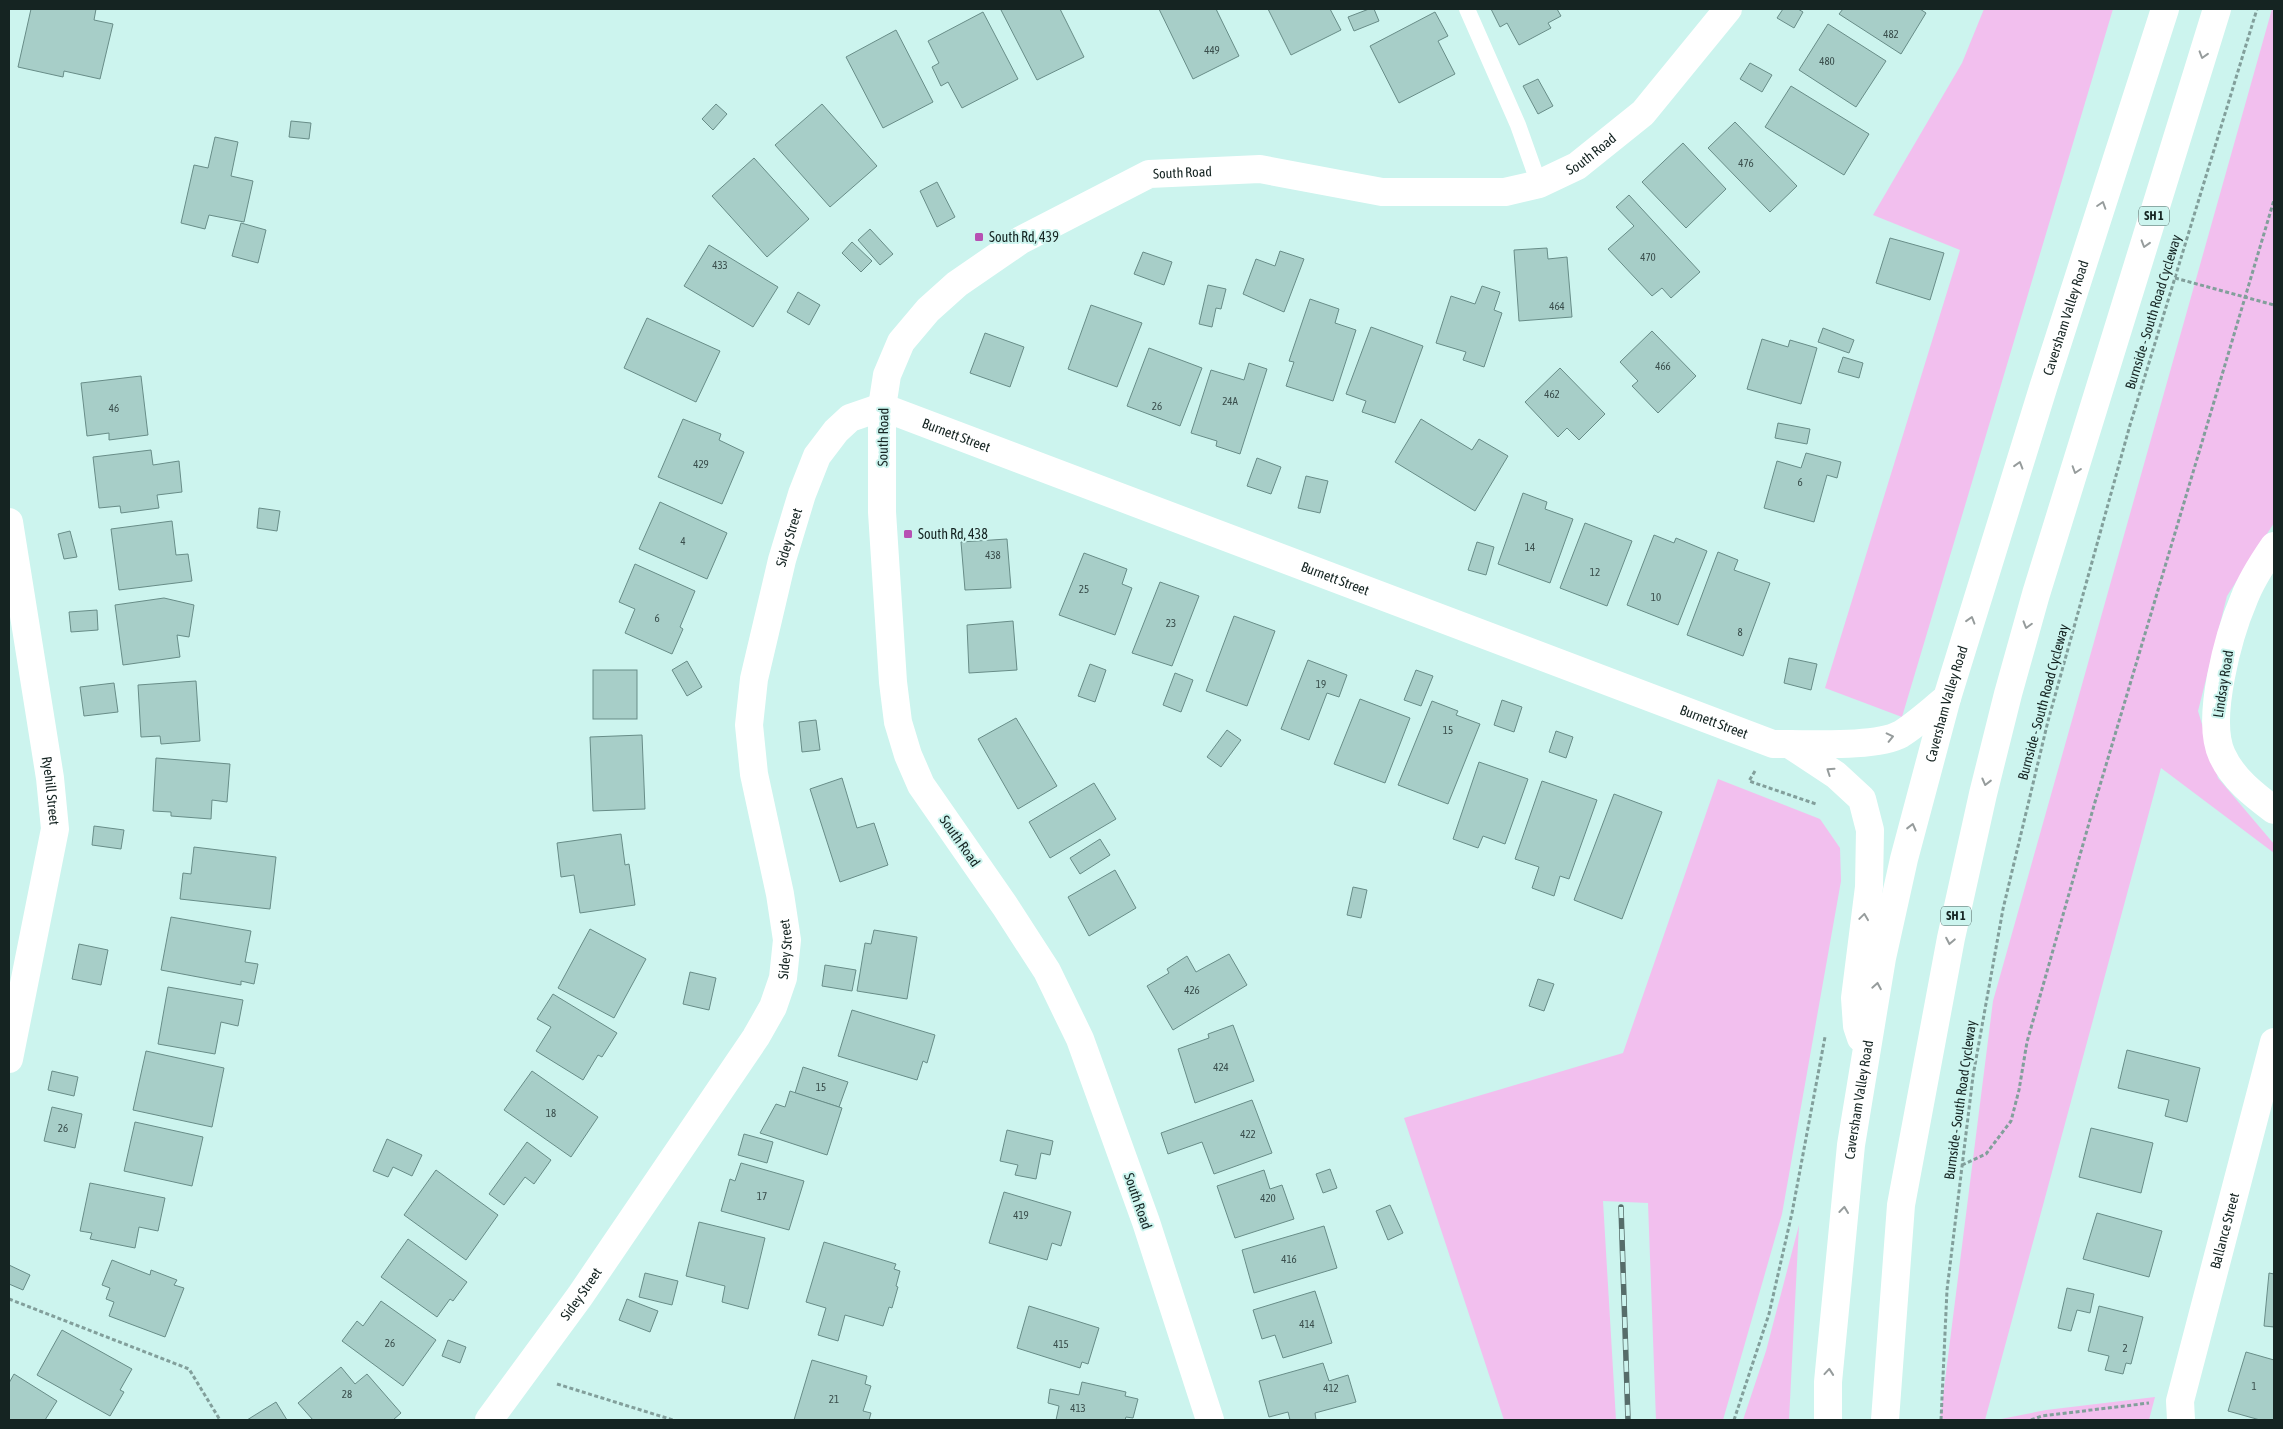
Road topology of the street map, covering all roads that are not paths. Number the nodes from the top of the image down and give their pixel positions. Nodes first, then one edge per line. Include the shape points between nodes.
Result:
1 (1467, 9) edge
2 (1728, 9) edge
3 (2165, 9) edge
4 (2217, 9) edge
5 (1539, 184) junction
6 (882, 407) junction
7 (9, 522) edge
8 (2274, 546) edge
9 (1947, 698) junction
10 (1781, 744) junction
11 (2274, 810) edge
12 (2274, 1042) edge
13 (1866, 1051) junction
14 (9, 1059) edge
15 (2181, 1411) edge
16 (489, 1420) edge
17 (1210, 1420) edge
18 (1828, 1420) edge
19 (1885, 1420) edge

1 - 5 lane via 1518,125
2 - 5 main road, South Road via 1643,113 1577,166
9 -> 3 main road, Caversham Valley Road
4 -> 19 main road, SH 1 via 2036,594 1983,794 1951,938 1902,1205
5 - 6 main road, South Road via 1505,192 1382,192 1260,170 1149,174 1021,240 957,284 928,310 901,342 887,375
6 - 10 main road, Burnett Street
6 - 16 main road, Sidey Street via 850,418 817,456 782,560 754,679 749,725 754,774 787,940 783,978 773,1007 608,1255
6 - 17 main road, South Road via 882,512 894,682 898,722 908,754 921,785 1047,971 1080,1039 1146,1222
7 - 14 main road, Ryehill Street via 50,778 54,829
8 - 11 main road, Lindsay Road via 2244,596 2233,627 2216,716 2217,738 2226,762 2243,784
10 -> 9 main road via 1842,743 1900,735
13 -> 9 main road, Caversham Valley Road via 1904,858
13 -> 10 main road via 1857,1026 1855,998 1869,887 1870,830 1862,798 1836,775
12 - 15 main road, Ballance Street
18 -> 13 main road, Caversham Valley Road via 1828,1382 1850,1145

